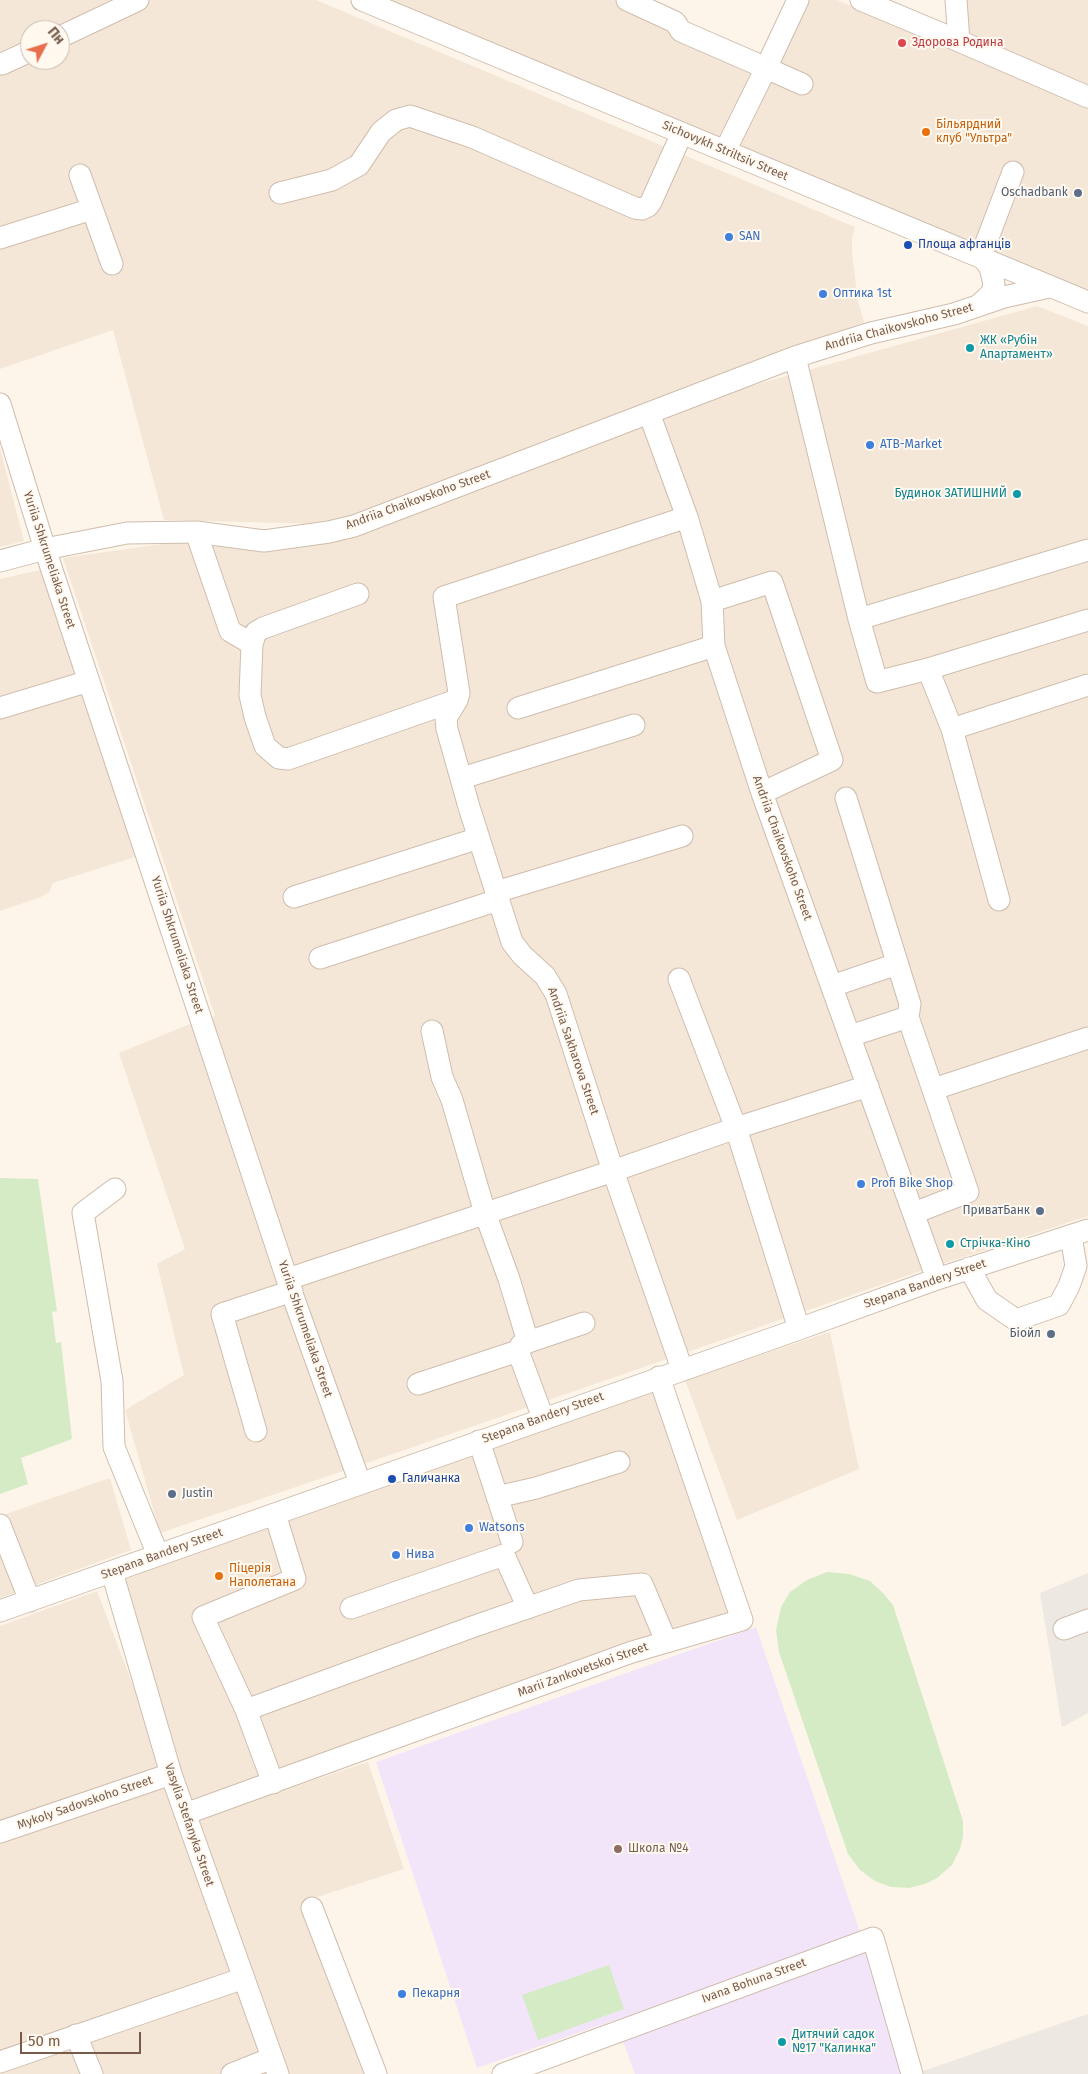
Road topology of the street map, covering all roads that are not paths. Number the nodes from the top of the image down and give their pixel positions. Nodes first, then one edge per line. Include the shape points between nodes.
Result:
1 (138, 0) edge
2 (362, 0) edge
3 (630, 0) edge
4 (798, 0) edge
5 (861, 0) edge
6 (956, 0) edge
7 (70, 32) edge
8 (959, 41) junction
9 (20, 56) edge
10 (2, 64) dead end
11 (766, 68) junction
12 (802, 84) dead end
13 (1088, 97) edge
14 (682, 133) junction
15 (725, 151) junction
16 (1013, 172) dead end
17 (80, 175) dead end
18 (280, 193) dead end
19 (92, 209) junction
20 (0, 238) edge
21 (981, 256) junction
22 (112, 264) dead end
23 (1049, 287) junction
24 (1088, 302) edge
25 (980, 304) junction
26 (795, 357) junction
27 (0, 404) edge
28 (649, 413) junction
29 (687, 517) junction
30 (196, 532) junction
31 (45, 549) junction
32 (1088, 550) edge
33 (0, 561) edge
34 (358, 594) dead end
35 (712, 601) junction
36 (859, 619) junction
37 (1088, 620) edge
38 (252, 644) junction
39 (714, 646) junction
40 (928, 669) junction
41 (89, 681) junction
42 (1088, 684) edge
43 (457, 700) junction
44 (0, 708) edge
45 (518, 708) dead end
46 (634, 725) dead end
47 (952, 730) junction
48 (462, 778) junction
49 (762, 793) junction
50 (846, 798) dead end
51 (682, 836) dead end
52 (479, 838) junction
53 (497, 896) junction
54 (294, 897) dead end
55 (999, 900) dead end
56 (320, 958) dead end
57 (897, 964) junction
58 (679, 979) dead end
59 (832, 986) junction
60 (908, 1017) junction
61 (432, 1031) dead end
62 (850, 1036) junction
63 (1088, 1038) edge
64 (868, 1086) junction
65 (934, 1089) junction
66 (736, 1128) junction
67 (613, 1171) junction
68 (115, 1189) dead end
69 (484, 1213) junction
70 (914, 1213) junction
71 (1080, 1233) edge
72 (969, 1268) junction
73 (937, 1279) junction
74 (290, 1285) junction
75 (584, 1323) dead end
76 (799, 1329) junction
77 (523, 1347) junction
78 (682, 1369) junction
79 (659, 1377) junction
80 (418, 1384) dead end
81 (543, 1418) junction
82 (256, 1430) dead end
83 (479, 1441) junction
84 (618, 1462) dead end
85 (360, 1484) junction
86 (497, 1497) junction
87 (275, 1514) junction
88 (0, 1525) edge
89 (512, 1542) dead end
90 (158, 1555) junction
91 (112, 1572) junction
92 (30, 1601) junction
93 (351, 1608) dead end
94 (528, 1608) junction
95 (0, 1611) edge
96 (1088, 1620) edge
97 (1064, 1629) dead end
98 (666, 1641) junction
99 (246, 1710) junction
100 (171, 1774) junction
101 (273, 1783) junction
102 (185, 1814) junction
103 (0, 1832) edge
104 (312, 1908) dead end
105 (244, 1978) junction
106 (76, 2035) junction
107 (0, 2062) edge
108 (275, 2066) edge
109 (92, 2074) edge
110 (232, 2074) edge
111 (376, 2074) edge
112 (503, 2074) edge
113 (912, 2074) edge

1 - 7 street
2 - 14 street, Sichovykh Striltsiv Street
3 - 11 street via 675,22 681,31
4 - 11 street
5 - 8 street
6 - 8 street
8 - 13 street
9 - 10 street
11 - 12 street
11 - 15 street
14 - 15 street, Sichovykh Striltsiv Street
14 - 18 street via 651,202 642,209 472,137 410,116 396,120 380,132 360,165 332,180
15 - 21 street, Sichovykh Striltsiv Street
16 - 21 street
17 - 19 street
19 - 20 street
19 - 22 street
21 - 23 street, Sichovykh Striltsiv Street
21 - 25 street, Andriia Chaikovskoho Street via 990,267 994,284 992,293
23 - 24 street, Sichovykh Striltsiv Street
23 - 25 street, Andriia Chaikovskoho Street
25 - 26 street, Andriia Chaikovskoho Street
26 - 28 street, Andriia Chaikovskoho Street
26 - 36 street
27 - 31 street, Yuriia Shkrumeliaka Street
28 - 29 street, Andriia Chaikovskoho Street
28 - 30 street, Andriia Chaikovskoho Street via 354,526 264,540
29 - 35 street, Andriia Chaikovskoho Street
29 - 43 street, Andriia Sakharova Street via 444,598 457,675
30 - 31 street, Andriia Chaikovskoho Street via 127,533
30 - 38 street via 230,631
31 - 33 street, Andriia Chaikovskoho Street
31 - 41 street, Yuriia Shkrumeliaka Street
32 - 36 street
34 - 38 street via 262,628 256,632
35 - 39 street, Andriia Chaikovskoho Street
35 - 49 street via 772,582 832,760
36 - 40 street via 877,682
37 - 40 street
38 - 43 street via 250,696 265,746 279,758 288,760
39 - 45 street
39 - 49 street, Andriia Chaikovskoho Street
40 - 47 street
41 - 44 street
41 - 74 street, Yuriia Shkrumeliaka Street
42 - 47 street
43 - 48 street, Andriia Sakharova Street via 446,718
46 - 48 street
47 - 55 street
48 - 52 street, Andriia Sakharova Street
49 - 59 street, Andriia Chaikovskoho Street
50 - 57 street
51 - 53 street
52 - 53 street, Andriia Sakharova Street
52 - 54 street
53 - 56 street
53 - 67 street, Andriia Sakharova Street via 514,946 552,985
57 - 59 street
57 - 60 street via 910,1004
58 - 66 street
59 - 62 street, Andriia Chaikovskoho Street
60 - 62 street
60 - 65 street
61 - 69 street via 442,1077 452,1100
62 - 64 street, Andriia Chaikovskoho Street
63 - 65 street
64 - 66 street
64 - 70 street, Andriia Chaikovskoho Street
65 - 70 street via 968,1192
66 - 67 street
66 - 76 street
67 - 69 street
67 - 78 street, Andriia Sakharova Street
68 - 90 street via 83,1213 112,1381 114,1447
69 - 74 street
69 - 77 street via 509,1278
70 - 73 street, Andriia Chaikovskoho Street
71 - 72 street, Stepana Bandery Street
71 - 72 street via 1076,1266 1060,1305 1016,1320 987,1300
72 - 73 street, Stepana Bandery Street
73 - 76 street, Stepana Bandery Street
74 - 82 street via 222,1314
74 - 85 street, Yuriia Shkrumeliaka Street
75 - 77 street
76 - 78 street, Stepana Bandery Street
77 - 80 street
77 - 81 street
78 - 79 street, Stepana Bandery Street
79 - 81 street, Stepana Bandery Street
79 - 98 street, Marii Zankovetskoi Street via 742,1620
81 - 83 street, Stepana Bandery Street
83 - 85 street, Stepana Bandery Street
83 - 86 street
84 - 86 street
85 - 87 street, Stepana Bandery Street
86 - 89 street
87 - 90 street, Stepana Bandery Street
87 - 99 street via 295,1579 202,1617
88 - 92 street
90 - 91 street, Stepana Bandery Street
91 - 92 street, Stepana Bandery Street
91 - 100 street, Vasylia Stefanyka Street
92 - 95 street, Stepana Bandery Street
93 - 94 street via 504,1555
94 - 98 street via 579,1590 642,1584
94 - 99 street
96 - 97 street
98 - 101 street, Marii Zankovetskoi Street
99 - 101 street
100 - 102 street, Vasylia Stefanyka Street
100 - 103 street, Mykoly Sadovskoho Street
101 - 102 street, Marii Zankovetskoi Street
102 - 105 street, Vasylia Stefanyka Street
104 - 111 street
105 - 106 street
105 - 108 street, Vasylia Stefanyka Street
106 - 107 street
106 - 109 street
108 - 110 street
112 - 113 street, Ivana Bohuna Street via 873,1938

